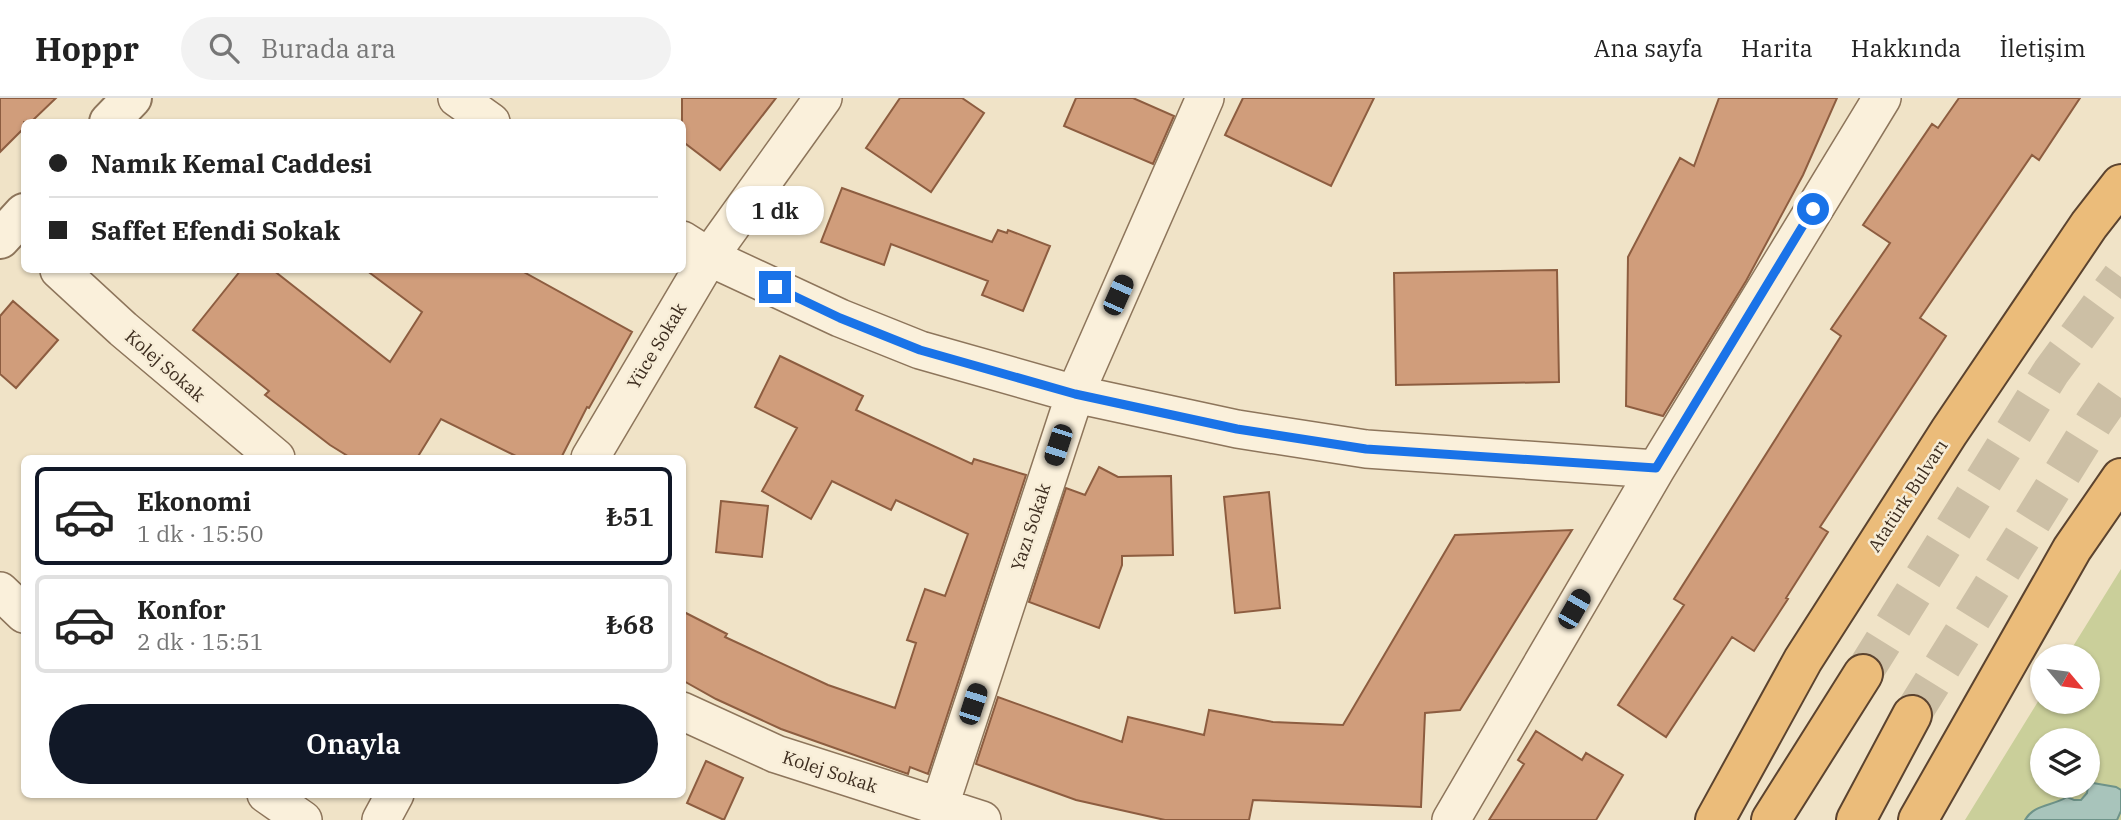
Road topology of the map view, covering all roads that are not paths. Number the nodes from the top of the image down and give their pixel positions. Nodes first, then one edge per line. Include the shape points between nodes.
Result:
1 (132, 98) edge
2 (457, 98) edge
3 (823, 98) edge
4 (1205, 98) edge
5 (1873, 104) edge
6 (112, 119) edge
7 (487, 119) edge
8 (2121, 184) edge
9 (696, 248) edge
10 (686, 268) edge
11 (62, 273) edge
12 (683, 273) edge
13 (1075, 394) junction
14 (272, 455) edge
15 (592, 455) edge
16 (1656, 468) junction
17 (2121, 478) edge
18 (0, 591) edge
19 (21, 611) edge
20 (1863, 674) tunnel mouth
21 (686, 713) edge
22 (1912, 715) tunnel mouth
23 (272, 798) edge
24 (393, 798) edge
25 (939, 808) junction
26 (303, 820) edge
27 (381, 820) edge
28 (982, 820) edge
29 (1451, 820) edge
30 (1715, 820) edge
31 (1771, 820) edge
32 (1856, 820) edge
33 (1918, 820) edge

1 - 6 street
2 - 7 street
3 - 9 street, Yüce Sokak
4 - 13 street, Yazı Sokak
5 - 16 street
8 - 30 highway, Atatürk Bulvarı via 1949,432 1804,660
9 - 10 street, Yüce Sokak
9 - 13 street via 840,318 920,350
11 - 14 street, Kolej Sokak
12 - 15 street, Yüce Sokak
13 - 16 street via 1237,429 1366,449
13 - 25 street, Yazı Sokak
16 - 29 street
17 - 33 highway via 2072,548
18 - 19 street
20 - 31 highway
21 - 25 street, Kolej Sokak via 776,754
22 - 32 highway
23 - 26 street
24 - 27 street
25 - 28 street, Kolej Sokak

